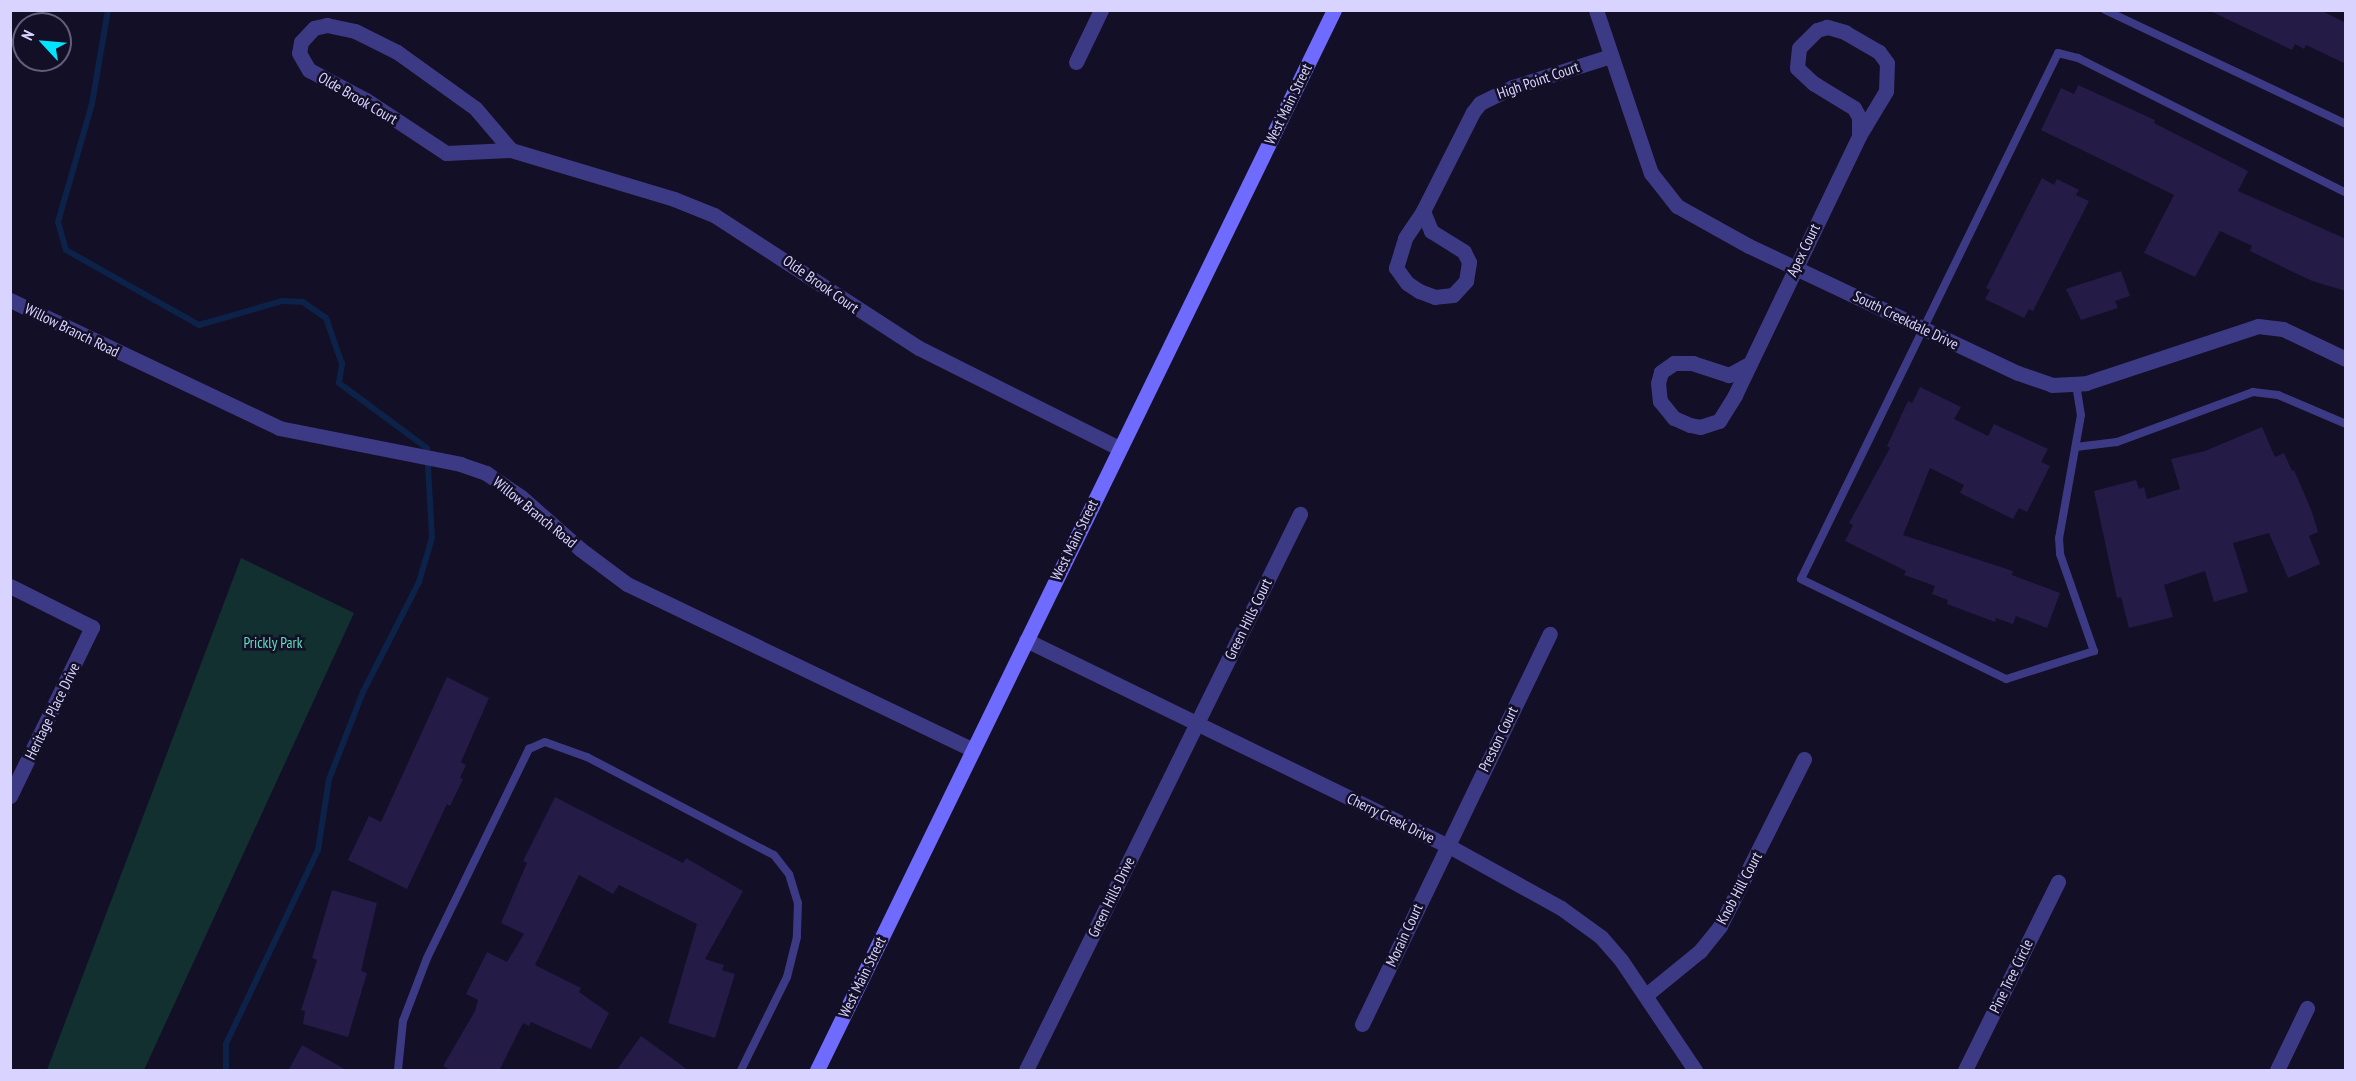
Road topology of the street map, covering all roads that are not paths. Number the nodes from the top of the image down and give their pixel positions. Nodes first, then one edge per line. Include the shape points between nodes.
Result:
1 (1101, 10) edge
2 (1334, 10) edge
3 (1596, 10) edge
4 (2105, 10) edge
5 (1611, 56) junction
6 (1076, 62) dead end
7 (2346, 124) edge
8 (1859, 136) junction
9 (511, 150) junction
10 (2346, 193) edge
11 (1423, 211) junction
12 (1795, 267) junction
13 (10, 300) edge
14 (1923, 328) junction
15 (2346, 359) edge
16 (1747, 365) junction
17 (2076, 384) junction
18 (2346, 424) edge
19 (2076, 447) junction
20 (1119, 448) junction
21 (1300, 514) dead end
22 (10, 586) edge
23 (1550, 634) dead end
24 (1026, 640) junction
25 (1197, 724) junction
26 (973, 750) junction
27 (1804, 759) dead end
28 (10, 796) edge
29 (1447, 845) junction
30 (2058, 882) dead end
31 (1646, 995) junction
32 (2307, 1008) dead end
33 (1362, 1024) dead end
34 (398, 1071) edge
35 (741, 1071) edge
36 (817, 1071) edge
37 (1026, 1071) edge
38 (1695, 1071) edge
39 (1965, 1071) edge
40 (2277, 1071) edge

1 - 6 street
2 - 20 main road, West Main Street
3 - 5 street, South Creekdale Drive
4 - 7 lane
5 - 11 street, High Point Court via 1513,87 1480,103
5 - 12 street, South Creekdale Drive via 1651,173 1668,196 1689,214
8 - 8 street, Apex Court via 1886,92 1887,63 1879,52 1845,32 1827,27 1817,30 1799,48 1797,68 1813,83 1854,108 1859,117
8 - 12 street, Apex Court
9 - 9 street, Olde Brook Court via 475,108 397,52 355,31 327,25 314,28 301,42 298,53 309,70 366,100 446,153
9 - 20 street, Olde Brook Court via 674,199 714,215 919,348
10 - 14 lane via 2078,58 2058,53
11 - 11 street, High Point Court via 1405,238 1396,268 1407,284 1419,291 1435,297 1453,295 1466,281 1469,262 1464,252 1431,231
12 - 14 street, South Creekdale Drive
12 - 16 street, Apex Court
13 - 26 street, Willow Branch Road via 279,428 460,464 502,482 627,584
14 - 17 street, South Creekdale Drive via 2037,381
14 - 19 lane via 1801,579 2007,679 2094,651 2060,546
15 - 17 street, South Creekdale Drive via 2283,328 2258,326
16 - 16 street, Apex Court via 1729,375 1693,363 1674,363 1661,372 1660,401 1674,418 1690,425 1700,427 1719,421
17 - 19 lane via 2081,416
18 - 19 lane via 2267,391 2253,392 2117,442
20 - 24 main road, West Main Street
21 - 25 street, Green Hills Court
22 - 28 street, Heritage Place Drive via 92,627
23 - 29 street, Preston Court
24 - 25 street, Cherry Creek Drive
24 - 26 main road, West Main Street
25 - 29 street, Cherry Creek Drive
25 - 37 street, Green Hills Drive
26 - 36 main road, West Main Street
27 - 31 street, Knob Hill Court via 1720,926 1700,951
29 - 31 street, Cherry Creek Drive via 1583,922 1601,937
29 - 33 street, Morain Court
30 - 39 street, Pine Tree Circle
31 - 38 street, Cherry Creek Drive
32 - 40 street
34 - 35 lane via 403,1021 428,958 530,749 545,742 587,757 774,855 789,874 798,903 797,937 787,977

